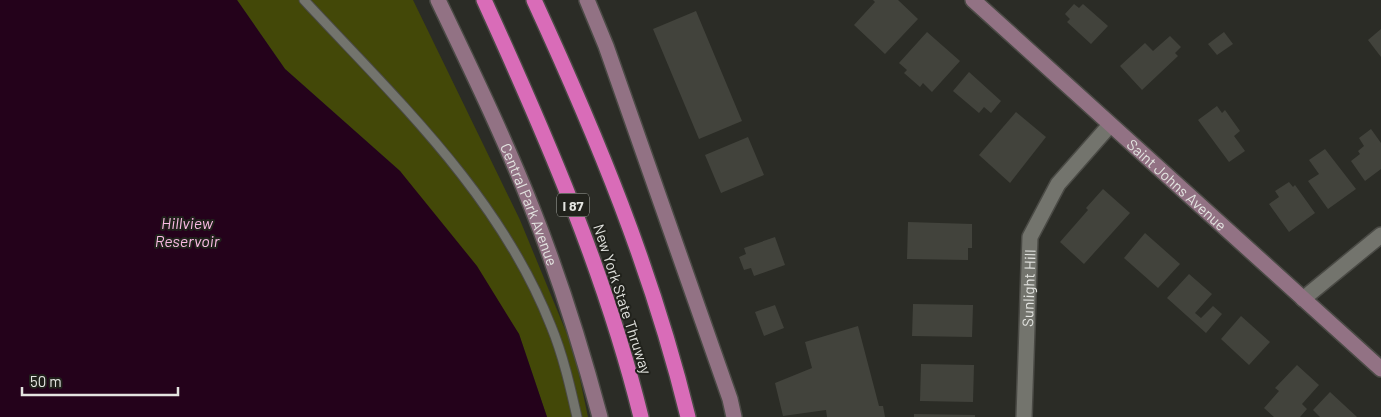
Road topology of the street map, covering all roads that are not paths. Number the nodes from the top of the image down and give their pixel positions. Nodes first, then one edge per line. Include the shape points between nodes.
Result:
1 (304, 0) edge
2 (438, 0) edge
3 (484, 0) edge
4 (534, 0) edge
5 (587, 0) edge
6 (973, 0) edge
7 (1110, 125) junction
8 (1381, 235) edge
9 (1303, 299) junction
10 (1381, 369) edge
11 (577, 417) edge
12 (600, 417) edge
13 (641, 417) edge
14 (688, 417) edge
15 (734, 417) edge
16 (1024, 417) edge

1 - 11 lane via 441,148 496,221 551,326
2 - 12 main road, Central Park Avenue via 532,208 584,354
3 - 13 highway, New York State Thruway / I 87 via 559,167 586,238
4 - 14 highway, New York State Thruway via 608,165 635,238 659,310
5 - 15 main road
6 - 7 main road, Saint Johns Avenue
7 - 9 main road, Saint Johns Avenue
7 - 16 street, Sunlight Hill via 1058,184 1030,237
8 - 9 street
9 - 10 main road, Saint Johns Avenue

